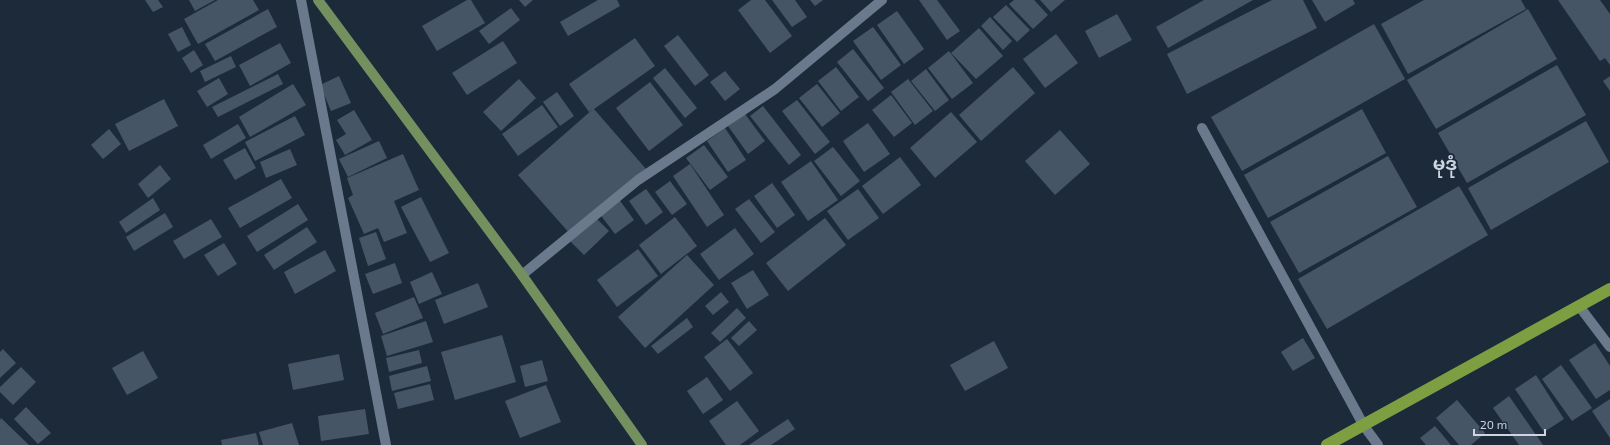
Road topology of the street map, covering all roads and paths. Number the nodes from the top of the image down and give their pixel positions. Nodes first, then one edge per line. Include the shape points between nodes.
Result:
1 (301, 0) edge
2 (318, 0) edge
3 (882, 0) edge
4 (1202, 128) dead end
5 (522, 275) junction
6 (1610, 289) edge
7 (1579, 306) junction
8 (1610, 346) edge
9 (1364, 426) junction
10 (386, 445) edge
11 (642, 445) edge
12 (1327, 445) edge
13 (1378, 445) edge

1 - 10 street
2 - 5 main road
3 - 5 street via 776,89 638,180
4 - 9 street
5 - 11 main road
6 - 7 highway
7 - 8 street
7 - 9 highway
9 - 12 highway
9 - 13 street

